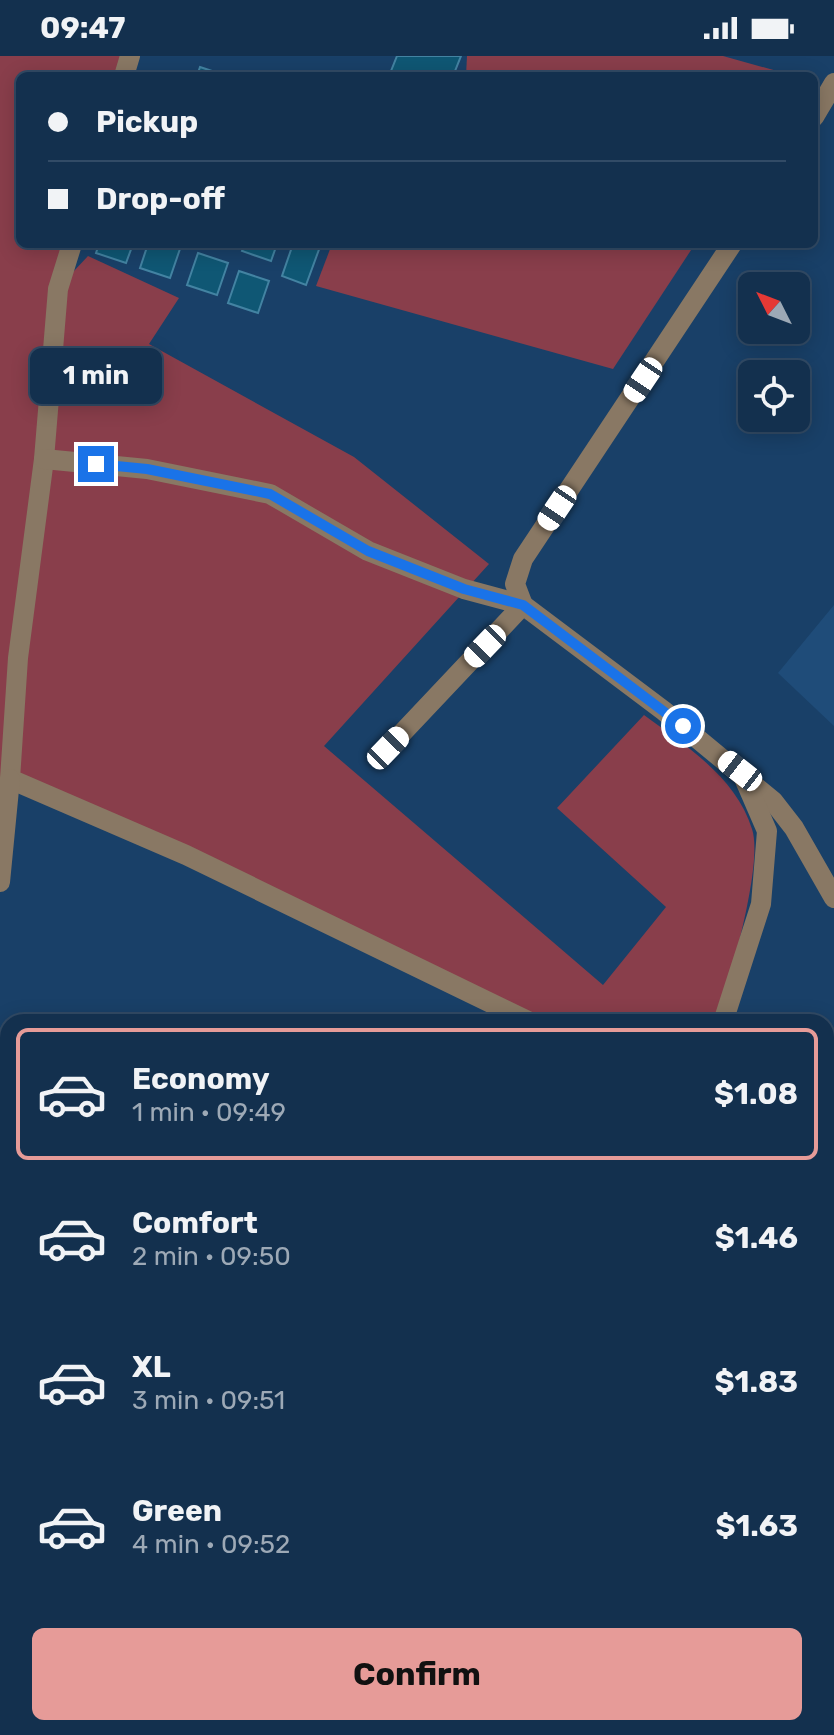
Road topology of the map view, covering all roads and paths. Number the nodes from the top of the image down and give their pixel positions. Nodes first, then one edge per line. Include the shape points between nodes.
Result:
1 (834, 83) edge
2 (818, 110) edge
3 (71, 248) edge
4 (729, 248) edge
5 (44, 459) junction
6 (523, 605) junction
7 (388, 748) dead end
8 (740, 771) junction
9 (10, 779) junction
10 (0, 882) edge
11 (834, 898) edge
12 (514, 1014) edge
13 (726, 1014) edge

1 - 2 street
3 - 5 street via 58,289
4 - 6 street via 523,559 515,584
5 - 6 street via 147,469 270,494 368,551 464,589
5 - 9 street via 18,658
6 - 7 street
6 - 8 street
8 - 11 street via 794,828
8 - 13 street via 767,831 761,904
9 - 10 street
9 - 12 street via 186,855

